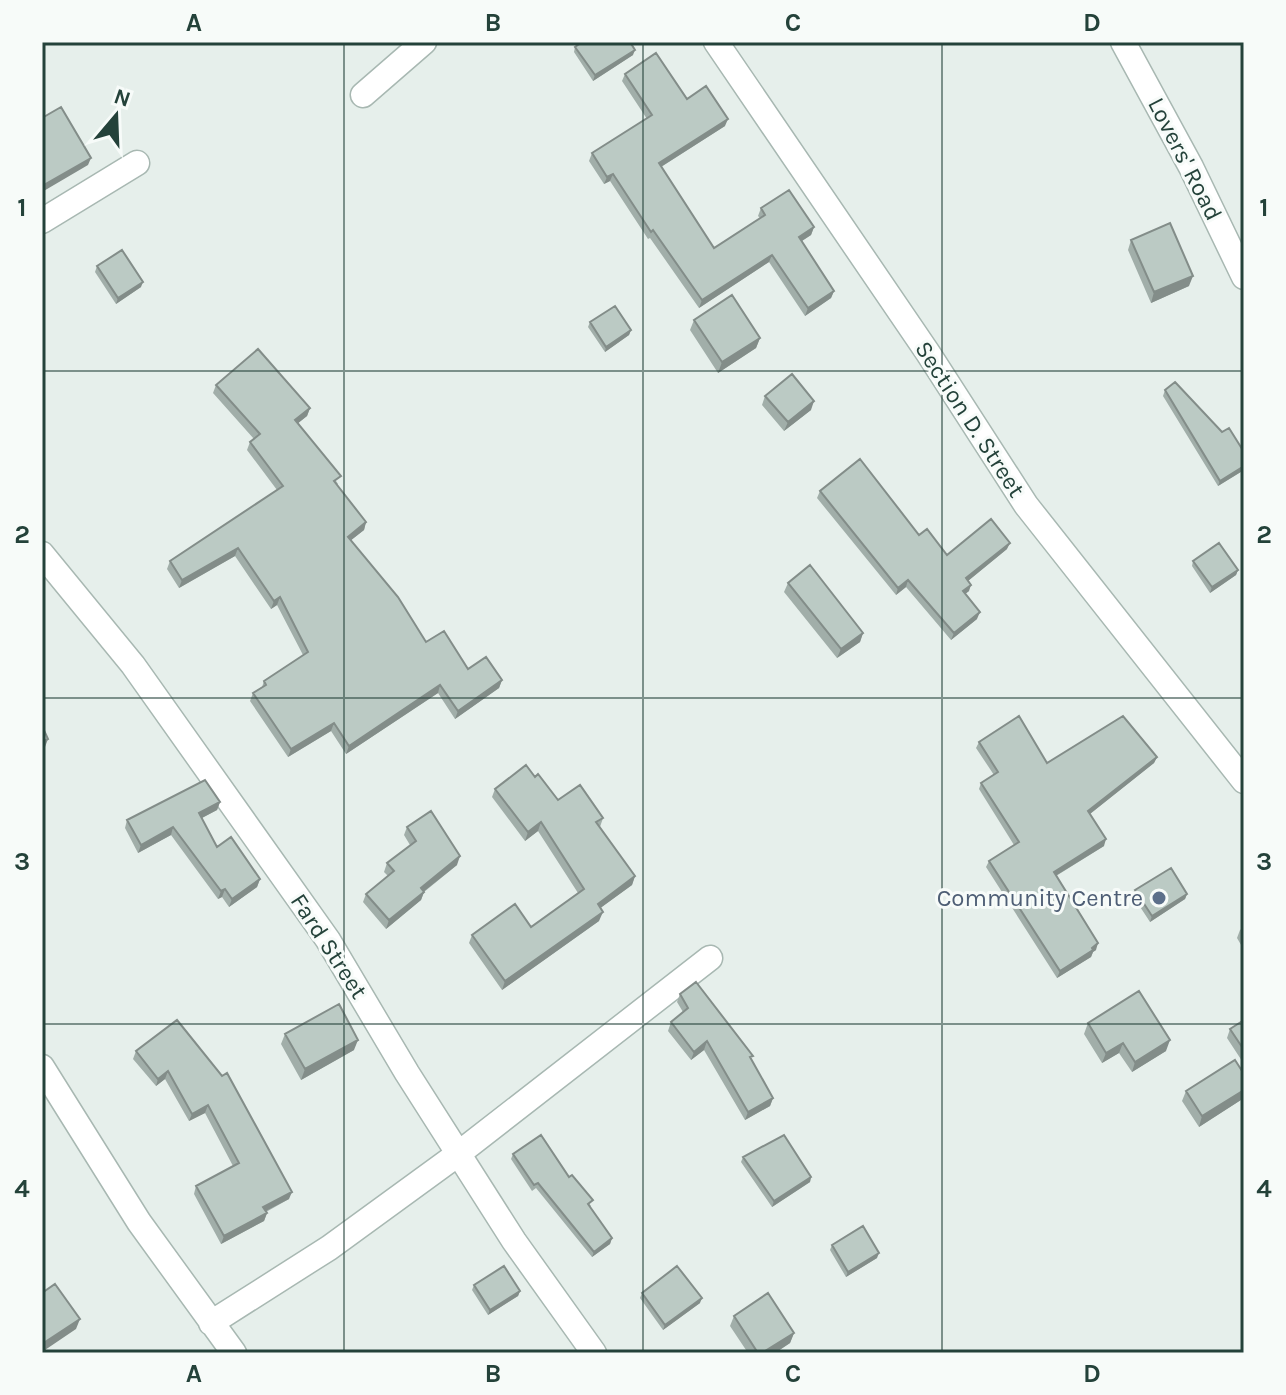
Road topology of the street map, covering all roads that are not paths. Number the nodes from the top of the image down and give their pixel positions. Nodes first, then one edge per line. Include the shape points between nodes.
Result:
1 (424, 42) edge
2 (716, 42) edge
3 (1123, 42) edge
4 (363, 95) dead end
5 (137, 163) dead end
6 (42, 221) edge
7 (1244, 277) edge
8 (42, 554) edge
9 (1244, 781) edge
10 (710, 958) dead end
11 (42, 1067) edge
12 (458, 1154) junction
13 (211, 1323) junction
14 (234, 1353) edge
15 (594, 1353) edge

1 - 4 street
2 - 9 street, Section D. Street via 1026,505
3 - 7 street, Lovers' Road
5 - 6 street
8 - 12 street, Fard Street via 133,665 328,940
10 - 12 street
11 - 13 street via 139,1222
12 - 13 street via 329,1248
12 - 15 street, Fard Street
13 - 14 street

